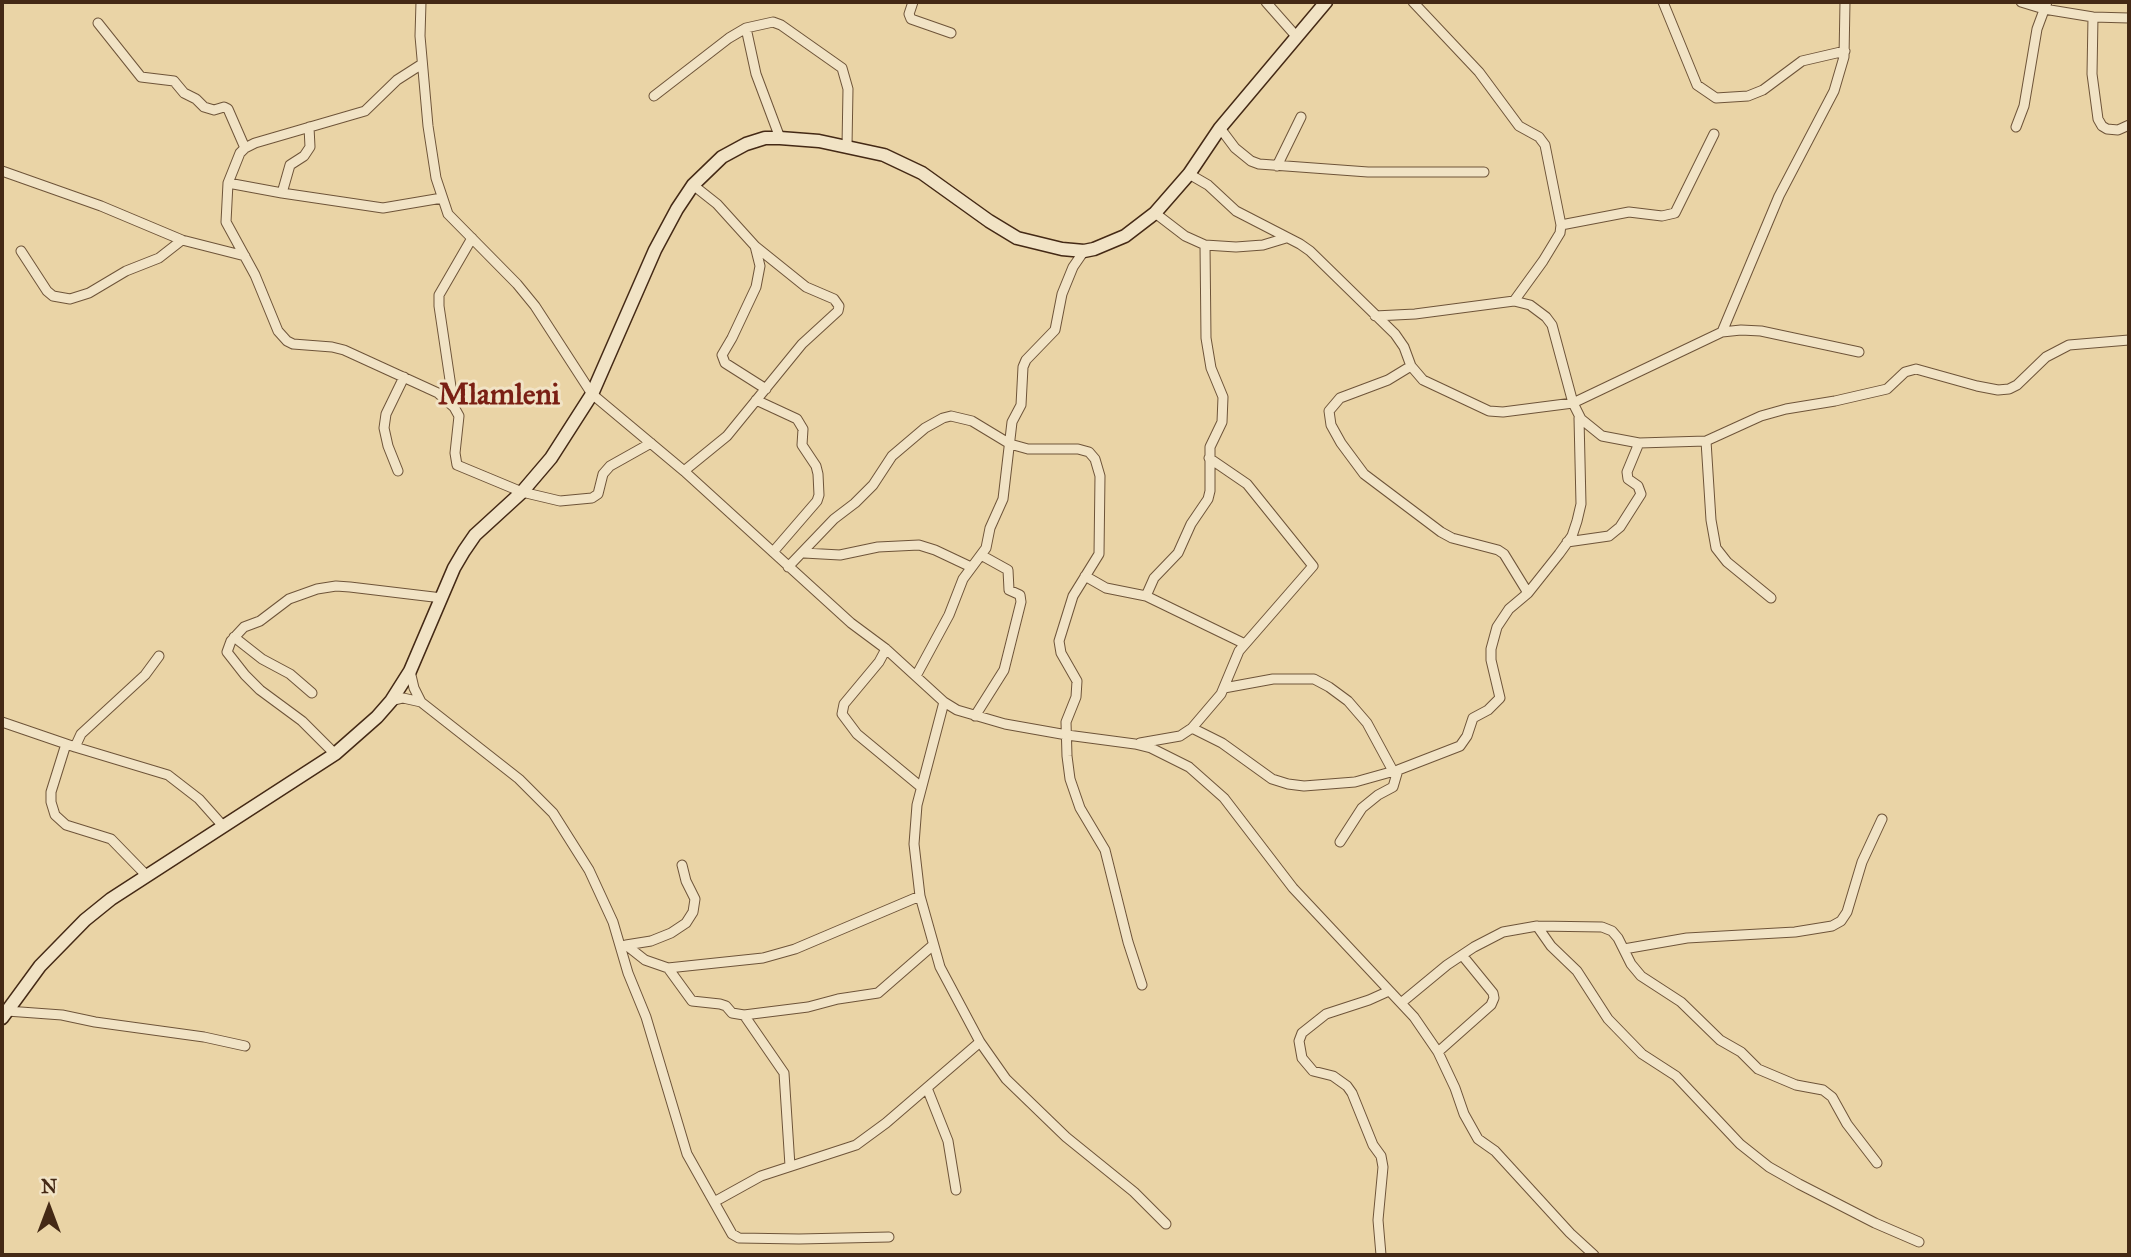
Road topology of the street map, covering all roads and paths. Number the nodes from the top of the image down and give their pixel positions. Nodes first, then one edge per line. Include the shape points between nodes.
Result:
1 (421, 2) edge
2 (914, 2) edge
3 (1266, 2) edge
4 (1326, 2) edge
5 (1412, 2) edge
6 (1663, 2) edge
7 (1844, 2) edge
8 (2021, 2) edge
9 (2045, 5) edge
10 (2093, 17) junction
11 (2129, 18) edge
12 (98, 23) dead end
13 (746, 28) junction
14 (951, 33) dead end
15 (1296, 36) junction
16 (1845, 51) junction
17 (422, 64) junction
18 (654, 96) dead end
19 (1301, 117) dead end
20 (2129, 125) edge
21 (309, 127) junction
22 (2016, 127) dead end
23 (1220, 128) junction
24 (1714, 134) dead end
25 (780, 138) junction
26 (847, 146) junction
27 (245, 148) junction
28 (1277, 166) junction
29 (2, 172) edge
30 (1483, 172) dead end
31 (1189, 174) junction
32 (228, 183) junction
33 (693, 185) junction
34 (282, 193) junction
35 (442, 198) junction
36 (1154, 213) junction
37 (1561, 225) junction
38 (1286, 237) junction
39 (472, 238) junction
40 (182, 240) junction
41 (1205, 245) junction
42 (755, 246) junction
43 (22, 251) dead end
44 (1084, 251) junction
45 (245, 256) junction
46 (1514, 301) junction
47 (1375, 316) junction
48 (1722, 332) junction
49 (2129, 340) edge
50 (1859, 352) dead end
51 (1411, 366) junction
52 (404, 377) junction
53 (766, 389) junction
54 (592, 394) junction
55 (756, 400) junction
56 (1573, 403) junction
57 (454, 407) junction
58 (1578, 413) junction
59 (1706, 441) junction
60 (651, 443) junction
61 (1639, 443) junction
62 (1010, 444) junction
63 (1209, 458) junction
64 (398, 471) dead end
65 (684, 471) junction
66 (522, 492) junction
67 (1567, 542) junction
68 (773, 552) junction
69 (804, 553) junction
70 (981, 555) junction
71 (789, 566) junction
72 (971, 567) junction
73 (1085, 576) junction
74 (1528, 593) junction
75 (1146, 596) junction
76 (442, 598) junction
77 (1771, 598) dead end
78 (234, 637) junction
79 (1245, 644) junction
80 (886, 649) junction
81 (159, 656) dead end
82 (410, 671) junction
83 (916, 676) junction
84 (1224, 688) junction
85 (312, 693) dead end
86 (391, 701) junction
87 (421, 702) junction
88 (944, 702) junction
89 (975, 716) junction
90 (2, 722) edge
91 (1192, 728) junction
92 (1067, 735) junction
93 (1135, 744) junction
94 (70, 746) junction
95 (335, 754) junction
96 (1396, 770) junction
97 (921, 788) junction
98 (1882, 819) dead end
99 (223, 826) junction
100 (1340, 842) dead end
101 (682, 865) dead end
102 (147, 876) junction
103 (920, 896) junction
104 (1536, 926) junction
105 (623, 946) junction
106 (932, 946) junction
107 (1624, 949) junction
108 (1462, 955) junction
109 (668, 968) junction
110 (1142, 985) dead end
111 (1388, 991) junction
112 (1401, 1003) junction
113 (4, 1014) edge
114 (744, 1015) junction
115 (980, 1042) junction
116 (245, 1046) dead end
117 (1438, 1052) junction
118 (927, 1088) junction
119 (1877, 1163) dead end
120 (790, 1166) junction
121 (956, 1190) dead end
122 (714, 1202) junction
123 (1166, 1224) dead end
124 (889, 1237) dead end
125 (1919, 1242) dead end
126 (1381, 1255) edge
127 (1594, 1255) edge

1 - 17 street
2 - 14 street via 911,19
3 - 15 street
4 - 15 main road
5 - 37 street via 1479,72 1519,126 1545,145
6 - 16 street via 1697,85 1716,98 1756,93 1802,61
7 - 16 street
8 - 9 street
9 - 10 street
9 - 22 street
10 - 11 street
10 - 20 street via 2092,74 2098,119 2107,129
12 - 27 street via 141,77 174,81 204,107 228,109
13 - 18 street
13 - 25 street via 756,74
13 - 26 street via 781,25 842,68 848,89
15 - 23 main road
16 - 48 street via 1834,91 1779,196
17 - 21 street via 397,80 365,111
17 - 35 street
19 - 28 street
21 - 27 street
21 - 34 street via 308,151 290,165
23 - 28 street via 1251,161
23 - 31 main road
24 - 37 street via 1675,214 1629,212
25 - 26 main road
25 - 33 main road via 765,138 734,150
26 - 44 main road via 901,161 1017,237
27 - 32 street
28 - 30 street
29 - 40 street via 102,206
31 - 36 main road
31 - 38 street via 1236,211
32 - 34 street
32 - 45 street via 226,222
33 - 42 street
33 - 54 main road via 655,250
34 - 35 street via 383,208
35 - 39 street via 450,218
36 - 41 street
36 - 44 main road via 1125,236
37 - 46 street via 1556,242
38 - 41 street via 1263,245
38 - 47 street via 1310,251
39 - 54 street via 534,306
39 - 57 street via 439,295
40 - 43 street via 159,258 70,299 47,291
40 - 45 street
41 - 63 street via 1206,338 1224,405
42 - 53 street via 760,266 756,287 722,355 725,363
42 - 53 street via 806,287 839,306
44 - 62 street via 1062,294 1055,330 1023,367 1021,404 1012,422
45 - 52 street via 278,331 287,341 344,350
46 - 47 street
46 - 56 street via 1530,305 1552,325
47 - 51 street via 1405,347
48 - 50 street via 1761,331
48 - 56 street
49 - 59 street via 2069,345 2046,357 2009,389 1911,370 1887,388 1761,416
51 - 56 street via 1430,385 1496,412
51 - 74 street via 1340,398 1329,411 1331,425 1364,474 1441,532 1504,554
52 - 57 street
52 - 64 street via 384,428
53 - 55 street
54 - 60 street
54 - 66 main road via 551,458
55 - 65 street via 727,436
55 - 68 street via 797,419 803,429 802,446 818,474 817,501
56 - 58 street
57 - 66 street via 459,416 457,465
58 - 61 street via 1602,436
58 - 67 street via 1581,504
59 - 61 street
59 - 77 street via 1716,548
60 - 65 street
60 - 66 street via 610,466 592,498 560,501
61 - 67 street via 1627,472 1641,494 1619,527 1609,536
62 - 69 street via 972,421 943,418 892,456 873,485
62 - 70 street via 1003,499
62 - 73 street via 1036,450 1078,449 1095,459 1100,476 1099,554
63 - 75 street via 1208,499 1178,553 1154,578
63 - 79 street via 1247,484 1314,566
65 - 68 street
66 - 76 main road via 475,535
67 - 74 street
68 - 71 street
69 - 71 street
69 - 72 street via 840,555 919,545
70 - 72 street
70 - 89 street via 1008,570 1009,590 1020,595 1021,602 1004,670
71 - 80 street
72 - 83 street
73 - 75 street via 1106,588
73 - 92 street via 1073,596 1059,640 1077,681
74 - 96 street via 1509,609 1494,637 1492,670 1500,698 1473,718 1460,746
75 - 79 street
76 - 78 street via 351,587 317,589 289,599
76 - 82 main road
78 - 85 street
78 - 95 street via 227,652 245,676
79 - 84 street
80 - 83 street
80 - 97 street via 844,704 842,714 858,734
81 - 94 street
82 - 86 main road
82 - 87 street
83 - 88 street
84 - 91 street
84 - 96 street via 1273,679 1314,679 1348,701
86 - 87 street
86 - 95 main road
87 - 105 street via 519,779 552,813 602,894
88 - 89 street
88 - 97 street
89 - 92 street
90 - 94 street
91 - 93 street via 1180,736
91 - 96 street via 1272,779 1288,784 1354,782
92 - 93 street
92 - 110 street via 1074,793 1105,850
93 - 111 street via 1189,767 1224,798 1293,888
94 - 99 street via 168,775
94 - 102 street via 51,792 55,815 65,825 111,839
95 - 99 main road
96 - 100 street via 1394,788 1362,808
97 - 103 street via 914,844
98 - 107 street via 1862,862 1847,912 1832,926 1687,938
99 - 102 main road
101 - 105 street via 695,899 691,917 671,933
102 - 113 main road via 85,920 40,966
103 - 106 street
103 - 109 street via 781,954
104 - 107 street via 1602,928 1612,931
104 - 108 street via 1503,932
104 - 125 street via 1577,971 1608,1019 1642,1054 1676,1076 1740,1144 1799,1184
105 - 109 street
105 - 122 street via 684,1144
106 - 114 street via 878,993
106 - 115 street
107 - 119 street via 1641,976 1681,1002 1758,1069 1796,1085 1824,1090
108 - 112 street
108 - 117 street via 1494,998 1492,1005
109 - 114 street via 692,1001 720,1004
111 - 112 street
111 - 126 street via 1326,1014 1302,1033 1299,1041 1302,1058 1313,1071 1333,1076 1352,1093 1381,1156 1377,1220
112 - 117 street
113 - 116 street via 62,1015
114 - 120 street via 784,1073
115 - 118 street
115 - 123 street via 1006,1079
117 - 127 street via 1478,1139 1495,1151
118 - 120 street via 856,1145
118 - 121 street via 948,1141
120 - 122 street
122 - 124 street via 736,1237

